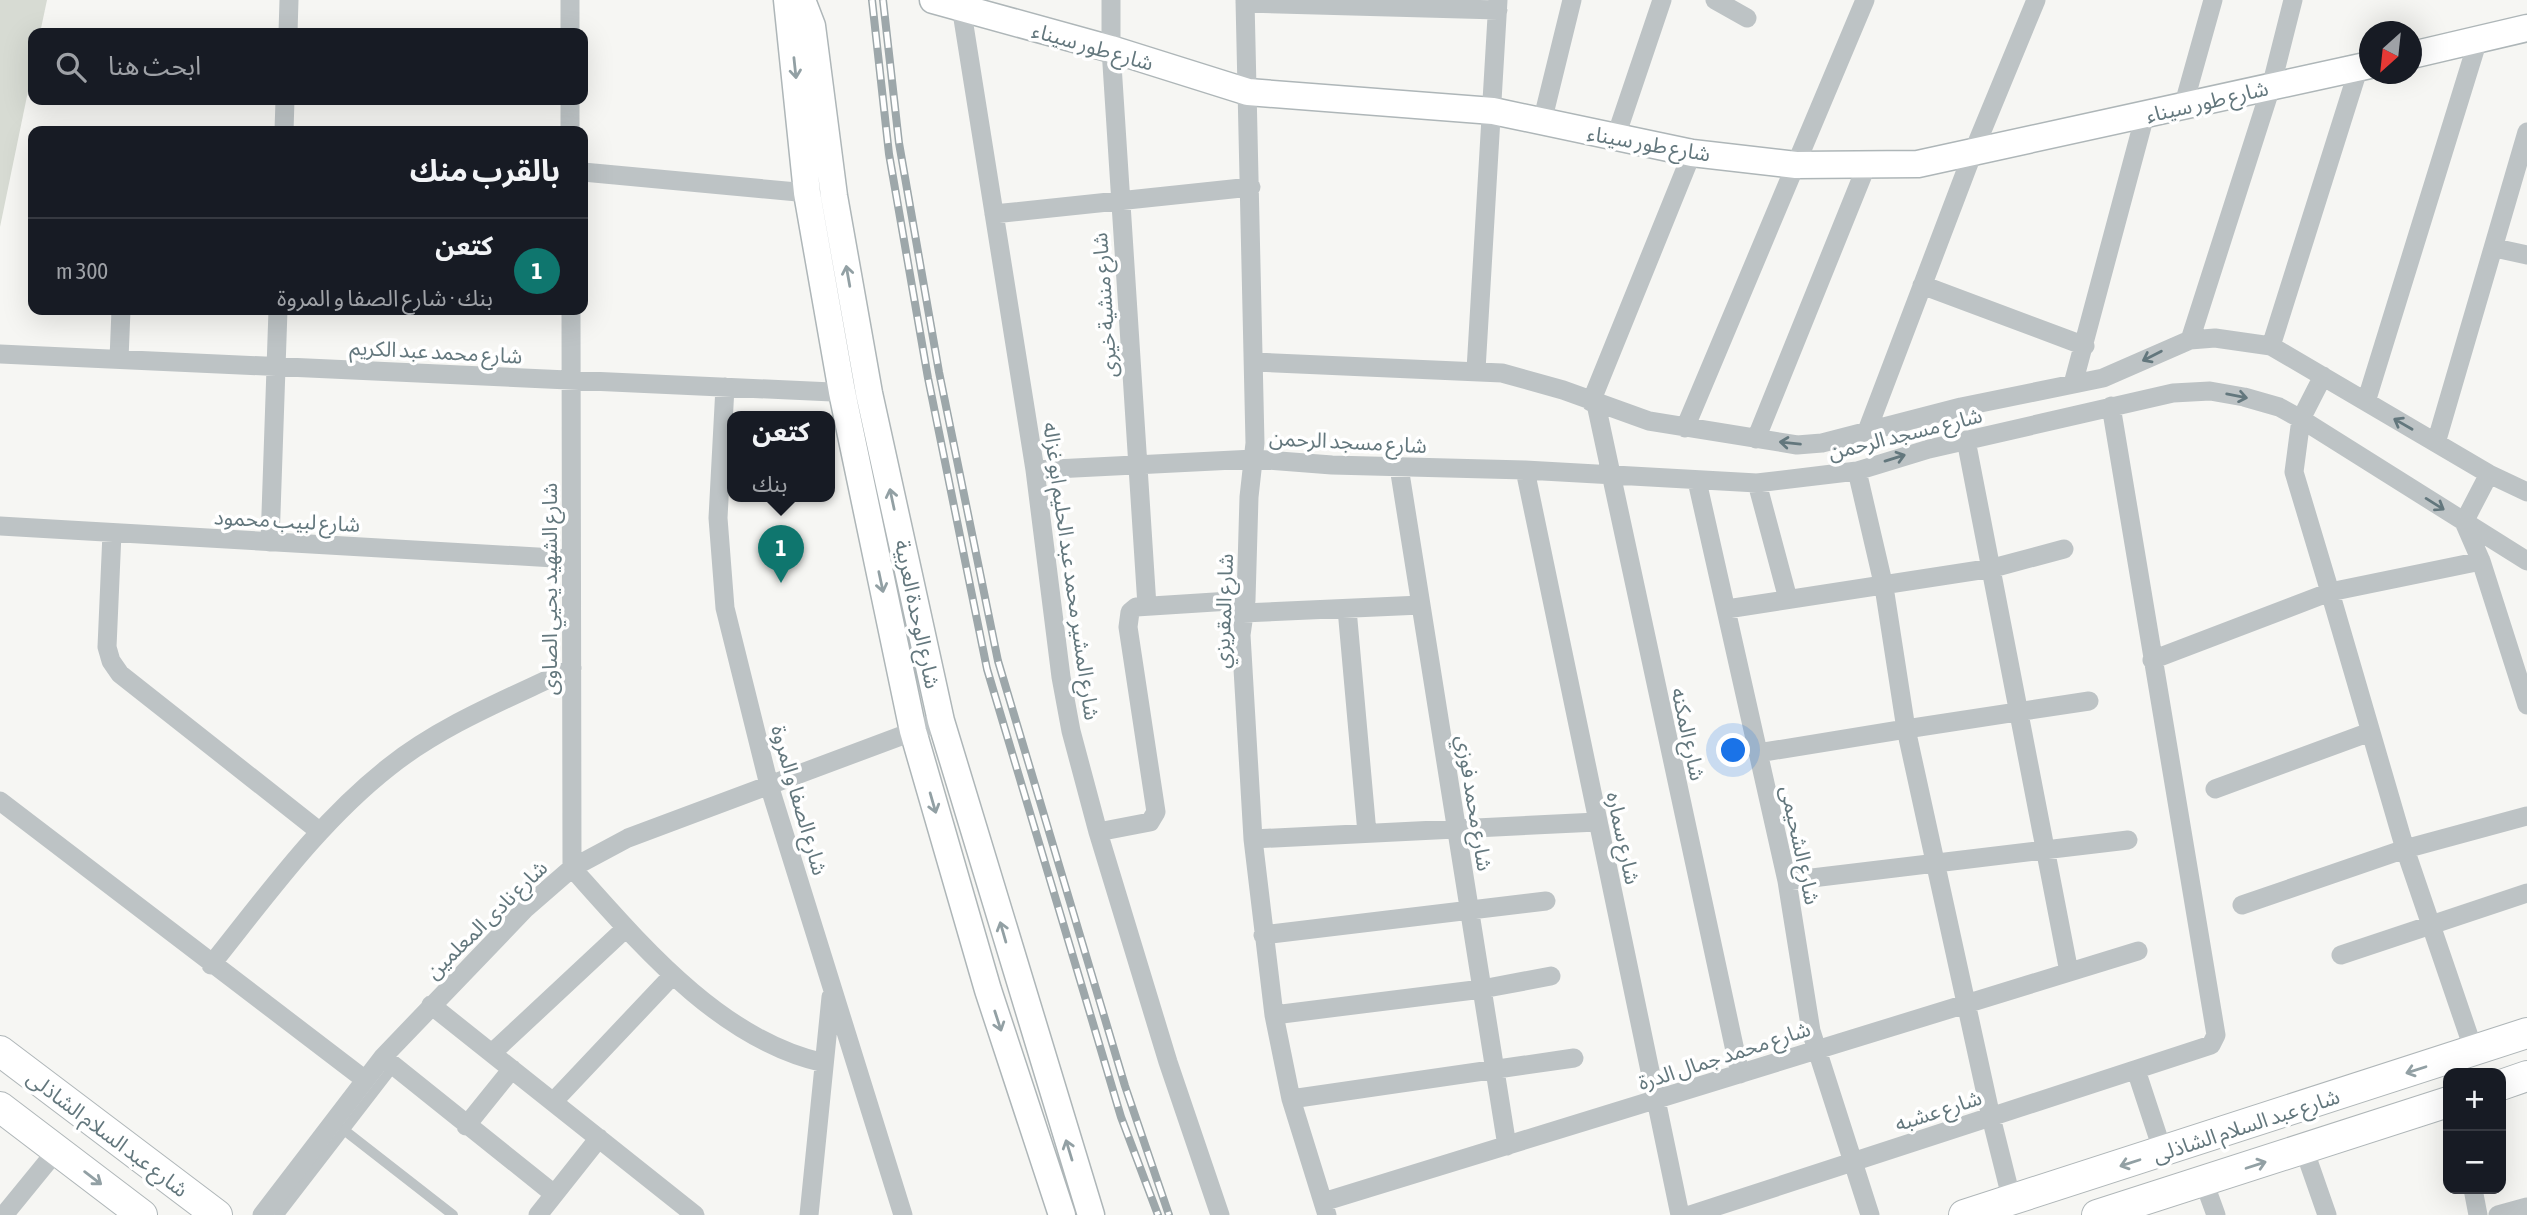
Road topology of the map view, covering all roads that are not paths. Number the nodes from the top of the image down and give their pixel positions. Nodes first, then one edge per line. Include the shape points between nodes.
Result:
1 (289, 0) edge
2 (570, 0) edge
3 (787, 0) edge
4 (802, 0) edge
5 (933, 0) edge
6 (1111, 0) edge
7 (1572, 0) edge
8 (1662, 0) edge
9 (1715, 0) edge
10 (1865, 0) edge
11 (2036, 0) edge
12 (2213, 0) edge
13 (2293, 0) edge
14 (1245, 2) edge
15 (961, 4) edge
16 (1498, 5) edge
17 (1747, 18) dead end
18 (288, 28) edge
19 (570, 28) edge
20 (2527, 28) edge
21 (2478, 40) junction
22 (1111, 50) junction
23 (2422, 53) edge
24 (2359, 67) edge
25 (2359, 81) edge
26 (2271, 87) junction
27 (1248, 92) junction
28 (285, 105) edge
29 (570, 105) edge
30 (2183, 107) junction
31 (1493, 111) junction
32 (2145, 115) junction
33 (1542, 122) junction
34 (284, 126) edge
35 (570, 126) edge
36 (2527, 132) edge
37 (1615, 139) junction
38 (1692, 153) junction
39 (1972, 155) junction
40 (1797, 165) junction
41 (1866, 167) junction
42 (588, 172) edge
43 (1251, 187) junction
44 (807, 193) junction
45 (834, 196) junction
46 (1121, 201) junction
47 (994, 214) junction
48 (2495, 248) junction
49 (2527, 255) edge
50 (1922, 285) junction
51 (121, 315) edge
52 (278, 315) edge
53 (571, 315) edge
54 (2190, 340) junction
55 (2085, 346) junction
56 (2271, 346) junction
57 (0, 354) edge
58 (119, 359) junction
59 (1255, 362) junction
60 (276, 366) junction
61 (1476, 370) junction
62 (2323, 376) junction
63 (571, 380) junction
64 (2073, 384) junction
65 (725, 387) junction
66 (842, 392) junction
67 (869, 393) junction
68 (2366, 402) junction
69 (1593, 403) junction
70 (2111, 406) junction
71 (2301, 419) junction
72 (1685, 428) junction
73 (1867, 431) junction
74 (1756, 439) junction
75 (1966, 440) junction
76 (2435, 443) junction
77 (1254, 459) junction
78 (1137, 463) junction
79 (1399, 467) junction
80 (1035, 470) junction
81 (1525, 470) junction
82 (1857, 471) junction
83 (1609, 473) junction
84 (2489, 474) junction
85 (1697, 481) junction
86 (1757, 483) junction
87 (2527, 492) edge
88 (2464, 522) junction
89 (0, 526) edge
90 (113, 533) junction
91 (270, 542) junction
92 (2064, 549) dead end
93 (571, 559) junction
94 (2481, 561) junction
95 (2527, 561) edge
96 (1993, 568) junction
97 (1884, 587) junction
98 (2330, 592) junction
99 (1788, 599) junction
100 (1421, 605) junction
101 (1147, 606) junction
102 (1245, 607) junction
103 (1347, 609) junction
104 (1727, 609) junction
105 (2152, 660) junction
106 (572, 668) junction
107 (2089, 701) dead end
108 (2527, 705) edge
109 (2020, 714) junction
110 (941, 721) junction
111 (1906, 729) junction
112 (912, 732) junction
113 (2370, 732) junction
114 (1758, 753) junction
115 (769, 785) junction
116 (2215, 789) dead end
117 (0, 801) edge
118 (2527, 816) edge
119 (1597, 822) junction
120 (1456, 829) junction
121 (319, 831) junction
122 (1098, 832) junction
123 (1367, 833) junction
124 (1252, 839) junction
125 (2128, 840) dead end
126 (2046, 849) junction
127 (2405, 849) junction
128 (1936, 863) junction
129 (572, 868) junction
130 (1787, 881) junction
131 (2527, 893) edge
132 (1546, 901) dead end
133 (2242, 905) dead end
134 (1469, 911) junction
135 (2432, 923) junction
136 (626, 928) junction
137 (1263, 935) junction
138 (2138, 951) dead end
139 (2341, 955) dead end
140 (211, 965) junction
141 (2069, 972) junction
142 (673, 975) junction
143 (1551, 976) dead end
144 (1018, 982) junction
145 (832, 986) junction
146 (1482, 989) junction
147 (988, 990) junction
148 (1966, 1004) junction
149 (431, 1005) junction
150 (1274, 1015) junction
151 (2527, 1033) edge
152 (1815, 1050) junction
153 (0, 1051) edge
154 (2474, 1051) junction
155 (492, 1054) junction
156 (1574, 1058) dead end
157 (388, 1061) junction
158 (824, 1063) junction
159 (512, 1069) junction
160 (2136, 1070) junction
161 (1495, 1071) junction
162 (1740, 1074) junction
163 (32, 1075) junction
164 (2527, 1076) edge
165 (364, 1079) junction
166 (2506, 1083) edge
167 (1291, 1099) junction
168 (1657, 1101) junction
169 (553, 1102) junction
170 (2443, 1104) edge
171 (2, 1108) edge
172 (1991, 1117) junction
173 (466, 1126) junction
174 (344, 1130) junction
175 (598, 1138) junction
176 (1507, 1146) junction
177 (2304, 1149) junction
178 (57, 1150) junction
179 (2163, 1152) junction
180 (1852, 1162) junction
181 (2204, 1182) junction
182 (554, 1194) junction
183 (2474, 1194) edge
184 (2012, 1201) junction
185 (2527, 1207) edge
186 (1325, 1208) edge
187 (690, 1213) edge
188 (4, 1215) edge
189 (142, 1215) edge
190 (217, 1215) edge
191 (262, 1215) edge
192 (279, 1215) edge
193 (453, 1215) edge
194 (538, 1215) edge
195 (808, 1215) edge
196 (903, 1215) edge
197 (1062, 1215) edge
198 (1091, 1215) edge
199 (1220, 1215) edge
200 (1680, 1215) edge
201 (1690, 1215) edge
202 (1870, 1215) edge
203 (1964, 1215) edge
204 (2097, 1215) edge
205 (2216, 1215) edge
206 (2327, 1215) edge
207 (2478, 1215) edge
208 (2498, 1215) edge

1 - 18 street
2 - 19 street
3 -> 44 street, شارع الوحدة العربية
4 - 45 street, شارع الوحدة العربية via 813,26
5 - 15 street, شارع طور سيناء
6 - 22 street, شارع منشية خيرى
7 - 33 street
8 - 37 street
9 - 17 street
10 - 40 street
11 - 39 street
12 - 30 street
13 - 26 street
14 - 16 street
14 - 27 street, شارع المقريزي
15 - 22 street, شارع طور سيناء
15 - 47 street, شارع المشير محمد عبد الحليم ابو غزاله
16 - 31 street
20 - 21 street
21 - 23 street
21 - 68 street
22 - 27 street, شارع طور سيناء
22 - 46 street, شارع منشية خيرى
24 - 26 street, شارع طور سيناء
25 - 56 street
26 - 30 street, شارع طور سيناء
26 - 54 street
27 - 31 street, شارع طور سيناء
27 - 43 street, شارع المقريزي
28 - 34 street
29 - 35 street
30 - 32 street, شارع طور سيناء
31 - 33 street, شارع طور سيناء
31 - 61 street
32 - 39 street, شارع طور سيناء
32 - 55 street
33 - 37 street, شارع طور سيناء
36 - 48 street
37 - 38 street, شارع طور سيناء
38 - 40 street, شارع طور سيناء
38 - 69 street
39 - 41 street, شارع طور سيناء
39 - 50 street
40 - 41 street, شارع طور سيناء
40 - 72 street
41 - 74 street
42 - 44 street
43 - 46 street
43 - 59 street, شارع المقريزي
44 - 45 street
44 - 66 street, شارع الوحدة العربية
67 -> 45 street, شارع الوحدة العربية
46 - 47 street
46 - 78 street, شارع منشية خيرى
47 - 80 street, شارع المشير محمد عبد الحليم ابو غزاله
48 - 49 street
48 - 76 street
50 - 55 street
50 - 73 street
51 - 58 street
52 - 60 street
53 - 63 street, شارع الشهيد يحيي الصاوى
54 - 56 street, شارع مسجد الرحمن via 2215,338
54 -> 64 street, شارع مسجد الرحمن via 2103,378
55 - 64 street
56 - 62 street, شارع مسجد الرحمن
57 - 58 street, شارع محمد عبد الكريم
58 - 60 street, شارع محمد عبد الكريم
59 - 61 street, شارع مسجد الرحمن
59 - 77 street, شارع المقريزي
60 - 63 street, شارع محمد عبد الكريم
60 - 91 street
61 - 69 street, شارع مسجد الرحمن via 1532,380
62 - 68 street, شارع مسجد الرحمن
62 - 71 street
63 - 65 street, شارع محمد عبد الكريم
63 - 93 street, شارع الشهيد يحيي الصاوى
64 - 73 street, شارع مسجد الرحمن
65 - 66 street, شارع محمد عبد الكريم
65 - 115 street, شارع الصفا و المروة via 718,518 721,578
66 - 67 street, شارع محمد عبد الكريم
66 -> 112 street, شارع الوحدة العربية
110 -> 67 street, شارع الوحدة العربية
76 -> 68 street, شارع مسجد الرحمن
69 - 72 street, شارع مسجد الرحمن
69 - 83 street, شارع المكنه
70 -> 71 street, شارع مسجد الرحمن via 2173,393 2210,391 2278,407
70 - 75 street, شارع مسجد الرحمن
70 - 105 street
71 -> 88 street, شارع مسجد الرحمن
71 - 98 street via 2294,472
72 - 74 street, شارع مسجد الرحمن
73 -> 74 street, شارع مسجد الرحمن via 1797,445
82 -> 75 street, شارع مسجد الرحمن
75 - 96 street
76 - 84 street, شارع مسجد الرحمن
77 - 78 street, شارع مسجد الرحمن
77 - 79 street, شارع مسجد الرحمن
77 - 102 street, شارع المقريزي
78 - 80 street, شارع مسجد الرحمن
78 - 101 street, شارع منشية خيرى
79 - 81 street, شارع مسجد الرحمن
79 - 100 street, شارع محمد فوزي
80 - 122 street, شارع المشير محمد عبد الحليم ابو غزاله via 1061,677
81 - 83 street, شارع مسجد الرحمن
81 - 119 street, شارع سماره
82 - 86 street, شارع مسجد الرحمن
82 - 97 street
83 - 85 street, شارع مسجد الرحمن
83 - 162 street, شارع المكنه
84 - 87 street, شارع مسجد الرحمن
84 - 88 street
85 - 86 street, شارع مسجد الرحمن
85 - 104 street, شارع الشحيمى
86 - 99 street
88 - 94 street
88 - 95 street, شارع مسجد الرحمن
89 - 90 street, شارع لبيب محمود
90 - 91 street, شارع لبيب محمود
90 - 121 street via 107,647 120,674
91 - 93 street, شارع لبيب محمود
92 - 96 street
93 - 106 street, شارع الشهيد يحيي الصاوى
94 - 98 street
94 - 108 street
96 - 97 street
96 - 109 street
97 - 99 street
97 - 111 street
98 - 105 street
98 - 113 street
99 - 104 street
100 - 103 street
100 - 120 street, شارع محمد فوزي
101 - 102 street
101 - 122 street via 1136,607 1127,619 1155,818
102 - 103 street
102 - 124 street, شارع المقريزي via 1241,657
103 - 123 street
104 - 114 street, شارع الشحيمى
105 - 160 street, شارع عشبه via 2216,1035 2211,1045
106 - 121 street via 430,738 390,765
106 - 129 street, شارع الشهيد يحيي الصاوى
107 - 109 street
109 - 111 street
109 - 126 street
110 - 112 street, شارع نادى المعلمين
144 -> 110 street, شارع الوحدة العربية
111 - 114 street
111 - 128 street
112 - 115 street, شارع نادى المعلمين
112 -> 147 street, شارع الوحدة العربية
113 - 116 street
113 - 127 street
114 - 130 street, شارع الشحيمى
115 - 129 street, شارع نادى المعلمين via 628,838
115 - 145 street, شارع الصفا و المروة
117 - 140 street
118 - 127 street
119 - 120 street
119 - 168 street, شارع سماره
120 - 123 street
120 - 134 street, شارع محمد فوزي
121 - 140 street
122 - 199 street, شارع المشير محمد عبد الحليم ابو غزاله via 1191,1136
123 - 124 street
124 - 137 street, شارع المقريزي
125 - 126 street
126 - 128 street
126 - 141 street
127 - 133 street
127 - 135 street
128 - 130 street
128 - 148 street
129 - 136 street
129 - 149 street, شارع نادى المعلمين
130 - 152 street, شارع الشحيمى
131 - 135 street
132 - 134 street
134 - 137 street
134 - 146 street, شارع محمد فوزي
135 - 139 street
135 - 154 street
136 - 142 street
136 - 155 street
137 - 150 street, شارع المقريزي
138 - 141 street, شارع محمد جمال الدرة
140 - 165 street
141 - 148 street, شارع محمد جمال الدرة
142 - 158 street via 764,1042
142 - 169 street
143 - 146 street
144 - 147 street
198 -> 144 street, شارع الوحدة العربية
145 - 158 street
145 - 196 street, شارع الصفا و المروة
146 - 150 street
146 - 161 street, شارع محمد فوزي
147 -> 197 street, شارع الوحدة العربية
148 - 152 street, شارع محمد جمال الدرة
148 - 172 street
149 - 155 street
149 - 157 street, شارع نادى المعلمين
150 - 167 street, شارع المقريزي
151 - 154 main road, شارع عبد السلام الشاذلى
152 - 162 street, شارع محمد جمال الدرة
152 - 180 street, شارع الشحيمى
153 - 163 main road, شارع عبد السلام الشاذلى
154 -> 179 main road, شارع عبد السلام الشاذلى
155 - 159 street
156 - 161 street
157 - 165 street, شارع نادى المعلمين
157 - 173 street
157 - 174 lane
158 - 195 street
159 - 169 street
159 - 173 street
160 - 172 street, شارع عشبه
160 - 179 street
161 - 167 street
161 - 176 street, شارع محمد فوزي
162 - 168 street, شارع محمد جمال الدرة
163 - 171 main road
163 - 190 main road, شارع عبد السلام الشاذلى
164 - 166 main road
165 - 191 street, شارع نادى المعلمين
167 - 186 street, شارع المقريزي
168 - 176 street, شارع محمد جمال الدرة
168 - 200 street, شارع سماره
169 - 175 street
170 - 177 main road, شارع عبد السلام الشاذلى
171 - 178 main road, شارع عبد السلام الشاذلى
172 - 180 street, شارع عشبه
172 - 184 street
173 - 182 street
174 - 192 lane
174 - 193 lane
175 - 182 street
175 - 187 street
176 - 186 street, شارع محمد جمال الدرة
181 -> 177 main road, شارع عبد السلام الشاذلى
177 - 206 street
178 - 188 street
178 -> 189 main road, شارع عبد السلام الشاذلى
179 -> 184 main road, شارع عبد السلام الشاذلى
180 - 201 street, شارع عشبه
180 - 202 street, شارع الشحيمى
181 - 204 main road, شارع عبد السلام الشاذلى
181 - 205 street
182 - 194 street
183 - 207 street
184 - 203 main road, شارع عبد السلام الشاذلى
185 - 208 street

